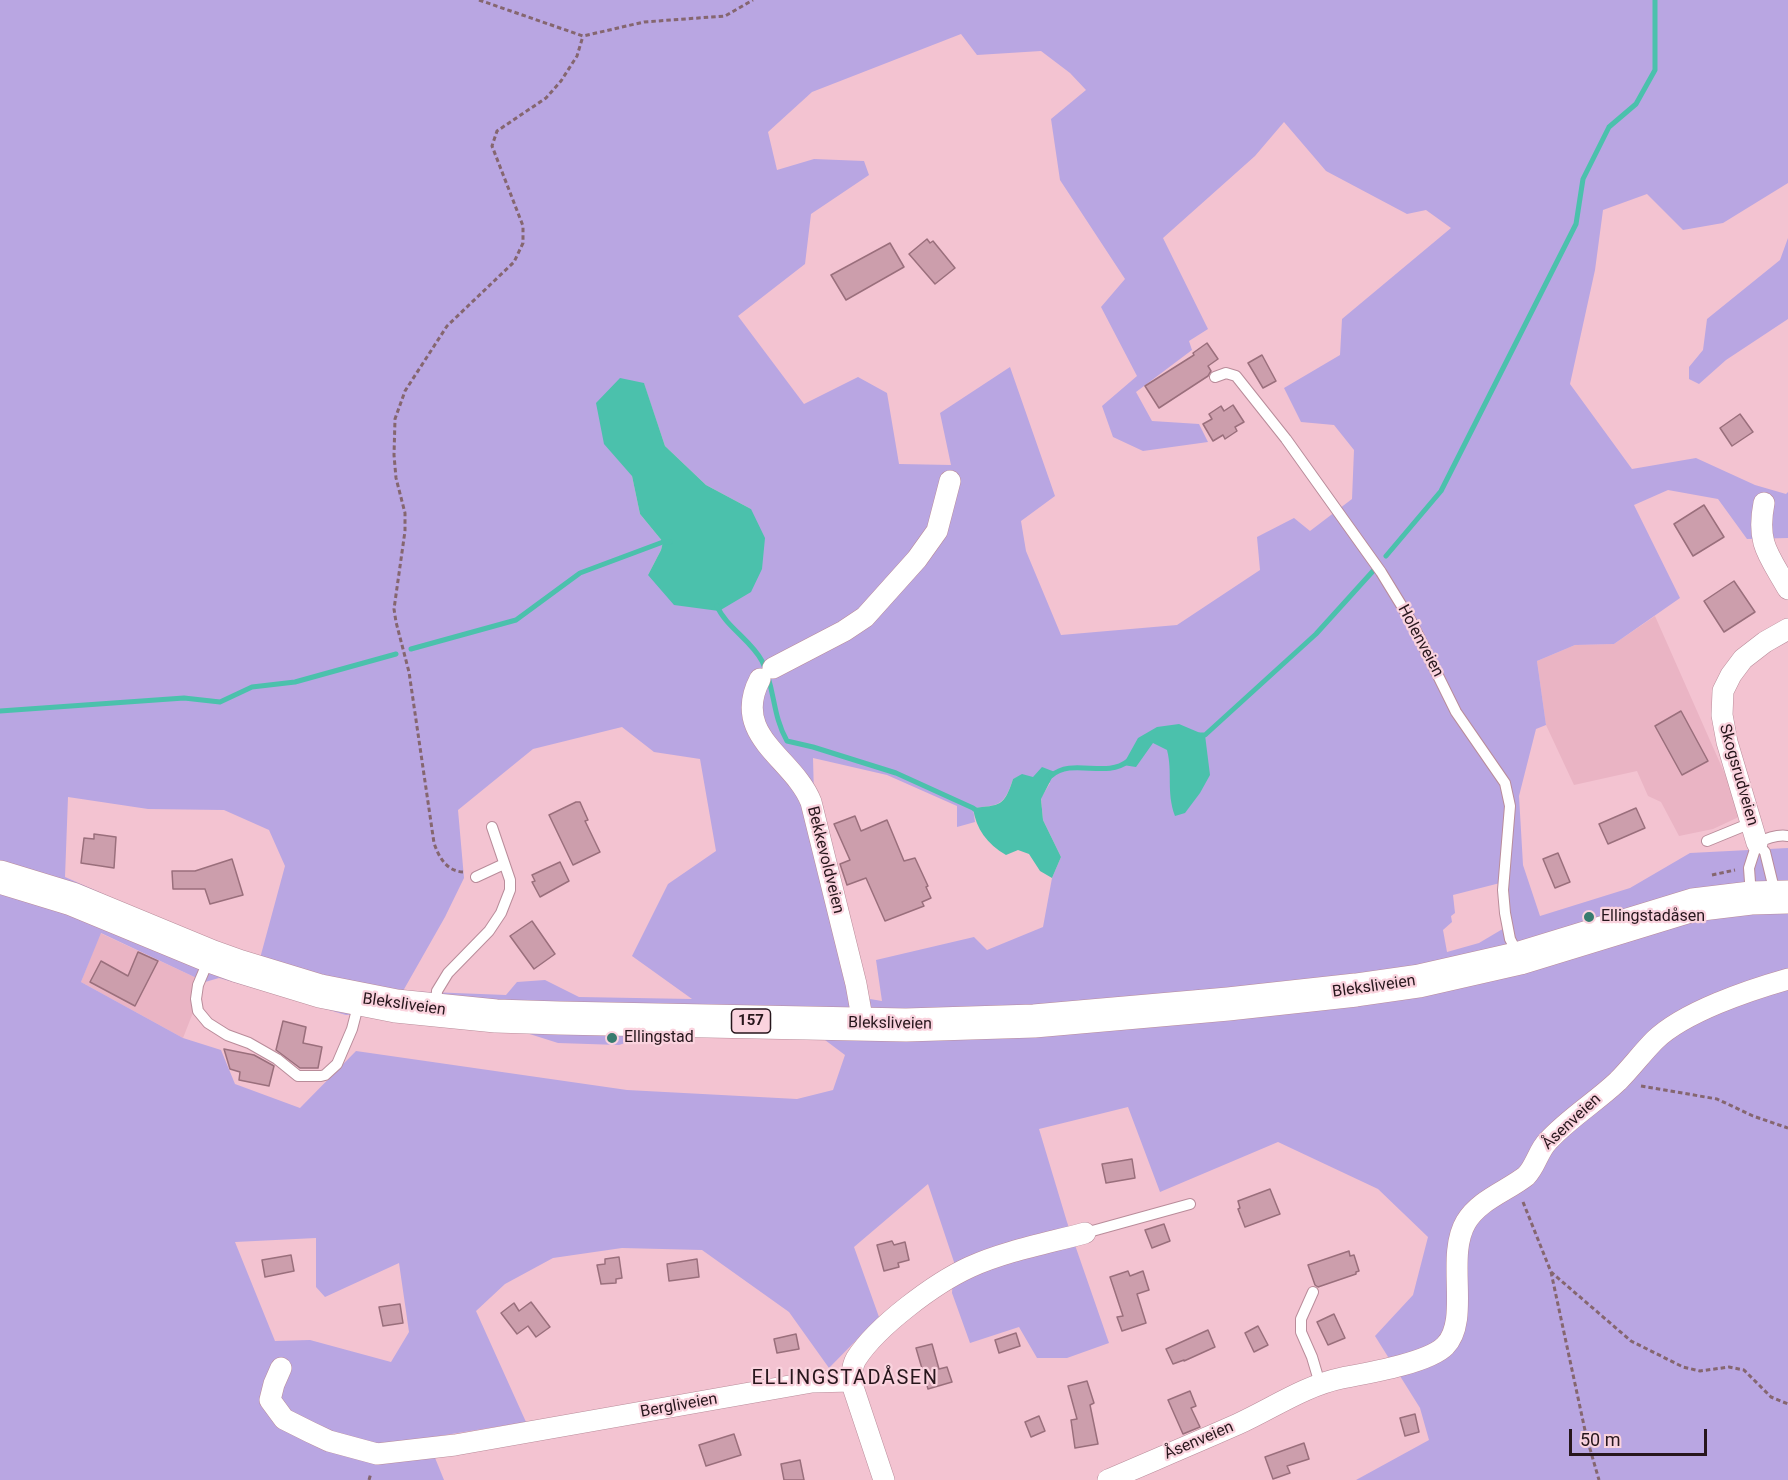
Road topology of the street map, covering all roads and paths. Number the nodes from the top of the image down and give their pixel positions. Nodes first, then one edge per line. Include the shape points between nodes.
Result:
1 (479, 0) edge
2 (753, 0) edge
3 (583, 36) junction
4 (1215, 377) dead end
5 (950, 481) dead end
6 (1764, 503) dead end
7 (1788, 589) edge
8 (1788, 629) edge
9 (492, 827) dead end
10 (1754, 833) junction
11 (1788, 836) edge
12 (1707, 841) dead end
13 (504, 864) junction
14 (0, 877) edge
15 (476, 877) joint
16 (1771, 897) edge
17 (210, 956) junction
18 (1520, 958) junction
19 (1788, 979) edge
20 (359, 999) junction
21 (436, 1010) junction
22 (863, 1023) junction
23 (1617, 1082) junction
24 (1788, 1128) edge
25 (1515, 1184) junction
26 (1190, 1204) dead end
27 (1085, 1233) joint
28 (1551, 1272) junction
29 (1313, 1292) dead end
30 (281, 1368) dead end
31 (850, 1381) junction
32 (1320, 1384) junction
33 (1788, 1404) edge
34 (884, 1480) edge
35 (1108, 1480) edge
36 (1599, 1480) edge

1 - 3 path
2 - 3 path via 725,16 644,22
3 - 15 path via 577,57 561,81 546,98 497,131 492,146 523,226 523,243 514,262 447,326 405,391 395,419 395,466 405,531 394,609 409,672 434,843 448,867
4 - 18 lane, Holenveien via 1226,373 1236,376 1381,572 1411,621 1456,712 1505,783 1510,806 1504,913 1510,939
5 - 22 street, Bekkevoldveien via 937,531 917,559 865,617 767,674 753,703 757,732 801,782 811,802
6 - 7 street via 1760,529 1763,542
8 - 10 street, Skogsrudveien via 1743,660 1723,691 1727,742
9 - 13 lane
10 - 11 lane
10 - 12 lane
10 - 16 lane, Skogsrudveien via 1770,868
10 - 16 lane, Skogsrudveien via 1749,868
13 - 15 lane
13 - 21 lane via 510,890 501,913 448,973 437,991
14 - 17 main road, Bleksliveien / 157 via 72,899
16 - 18 main road, Bleksliveien / 157 via 1693,905
17 - 20 main road, Bleksliveien / 157
17 - 20 lane via 198,986 198,1011 208,1023 277,1059 298,1076 325,1075 337,1064
18 - 22 main road, Bleksliveien / 157 via 1419,981 1228,1004 1034,1021
19 - 23 street, Åsenveien via 1744,993 1676,1024 1655,1040
20 - 21 main road, Bleksliveien / 157
21 - 22 main road, Bleksliveien / 157 via 560,1018
23 - 24 path via 1716,1099
23 - 25 street, Åsenveien via 1546,1142 1532,1170
25 - 28 path
25 - 32 street, Åsenveien via 1475,1210 1459,1236 1456,1321 1446,1345 1424,1358
26 - 27 lane
27 - 31 street via 983,1261 957,1273 896,1317 866,1346 852,1368
28 - 33 path via 1632,1341 1683,1367 1700,1371 1730,1367 1744,1370 1771,1397
28 - 36 path
29 - 32 lane via 1301,1318 1301,1332
30 - 31 street, Bergliveien via 270,1400 284,1419 329,1441 377,1454 455,1445 812,1382
31 - 34 street
32 - 35 street, Åsenveien

